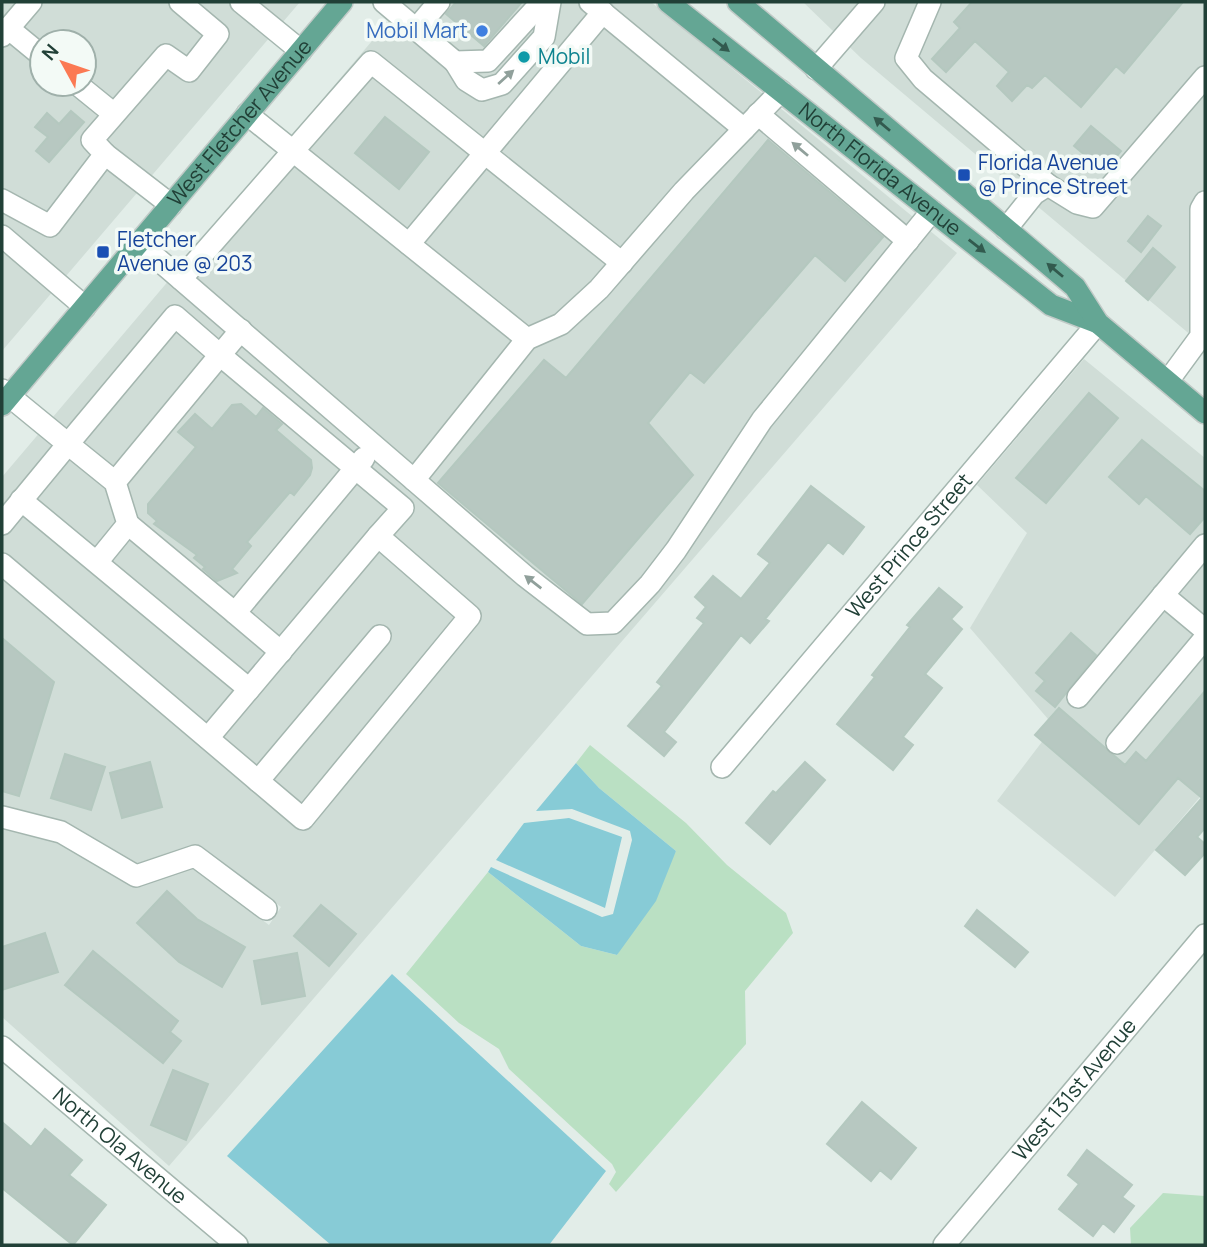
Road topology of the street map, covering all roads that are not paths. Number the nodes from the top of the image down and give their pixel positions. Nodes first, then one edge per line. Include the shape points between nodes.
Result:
1 (31, 2) edge
2 (180, 2) edge
3 (342, 2) edge
4 (384, 2) edge
5 (439, 2) edge
6 (542, 2) edge
7 (550, 2) edge
8 (668, 2) edge
9 (738, 2) edge
10 (874, 2) edge
11 (930, 2) edge
12 (242, 3) edge
13 (596, 7) edge
14 (416, 29) junction
15 (5, 32) edge
16 (218, 34) junction
17 (28, 47) edge
18 (300, 51) junction
19 (455, 62) junction
20 (816, 69) junction
21 (1205, 77) edge
22 (780, 92) junction
23 (94, 98) edge
24 (114, 114) junction
25 (247, 114) junction
26 (751, 121) junction
27 (292, 150) junction
28 (105, 154) junction
29 (484, 155) junction
30 (1048, 185) junction
31 (2, 200) edge
32 (1205, 202) edge
33 (171, 205) junction
34 (932, 211) junction
35 (1006, 229) junction
36 (2, 236) edge
37 (908, 241) junction
38 (139, 243) junction
39 (409, 244) junction
40 (621, 263) junction
41 (181, 279) junction
42 (85, 307) junction
43 (1098, 323) junction
44 (241, 330) junction
45 (1203, 332) edge
46 (527, 339) junction
47 (220, 355) junction
48 (1168, 381) junction
49 (4, 397) edge
50 (1205, 413) edge
51 (68, 444) junction
52 (374, 446) junction
53 (355, 468) junction
54 (414, 480) junction
55 (115, 482) junction
56 (22, 500) junction
57 (2, 524) edge
58 (128, 524) junction
59 (378, 536) junction
60 (1205, 545) edge
61 (97, 562) junction
62 (2, 564) edge
63 (1163, 595) junction
64 (235, 613) junction
65 (1205, 630) edge
66 (380, 636) dead end
67 (1205, 638) edge
68 (281, 652) junction
69 (249, 689) junction
70 (1078, 696) dead end
71 (208, 738) junction
72 (1117, 743) dead end
73 (722, 767) dead end
74 (258, 781) junction
75 (2, 817) edge
76 (266, 909) dead end
77 (1205, 935) edge
78 (2, 1047) edge
79 (237, 1245) edge
80 (944, 1245) edge

1 - 15 street
2 - 16 street
3 - 18 main road, West Fletcher Avenue
4 - 14 street
5 - 14 street
6 - 19 street via 488,61
19 -> 7 street via 466,80 482,90 502,84 544,37
8 -> 22 main road, North Florida Avenue
9 - 20 main road, North Florida Avenue
10 - 20 street
11 - 30 street via 906,58 923,79
12 - 16 street
12 - 18 street
13 - 26 street
13 - 29 street
14 - 19 street
15 - 17 street
16 - 24 street via 189,71 166,55
18 - 25 main road, West Fletcher Avenue
35 -> 20 main road, North Florida Avenue
21 - 30 street via 1093,207
22 - 26 street
22 - 34 main road, North Florida Avenue
23 - 24 street
24 - 28 street via 92,140
25 - 27 street
25 - 33 main road, West Fletcher Avenue
37 -> 26 street
26 - 40 street
27 - 29 street via 371,62
27 - 39 street
27 - 41 street
28 - 31 street via 50,226
28 - 33 street
29 - 39 street
29 - 40 street
30 - 35 street via 1034,194
32 - 45 street via 1201,209
33 - 38 main road, West Fletcher Avenue
34 - 37 street
34 -> 43 main road, North Florida Avenue via 1051,305
43 -> 35 main road, North Florida Avenue via 1075,287
36 - 42 street
37 -> 54 street via 762,420 650,584 613,623 587,624
38 - 41 street
38 - 42 main road, West Fletcher Avenue
39 - 46 street
40 - 46 street via 561,324
41 - 44 street
42 - 49 main road, West Fletcher Avenue
43 - 48 main road, North Florida Avenue
43 - 73 street, West Prince Street
44 - 47 street
44 - 52 street
45 - 48 street
46 - 54 street
47 - 51 street via 175,316
47 - 53 street
47 - 55 street
48 - 50 main road, North Florida Avenue
49 - 51 street
51 - 55 street
51 - 56 street
52 - 53 street
52 - 54 street
53 - 59 street via 403,508
53 - 64 street
55 - 58 street
56 - 57 street
56 - 61 street
58 - 61 street
58 - 64 street
59 - 68 street
59 - 74 street via 470,615 303,819
60 - 63 street
61 - 69 street
62 - 71 street
63 - 65 street
63 - 70 street
64 - 68 street
66 - 74 street
67 - 72 street
68 - 69 street
69 - 71 street
71 - 74 street
75 - 76 street via 61,832 136,876 195,856
77 - 80 street, West 131st Avenue
78 - 79 street, North Ola Avenue

